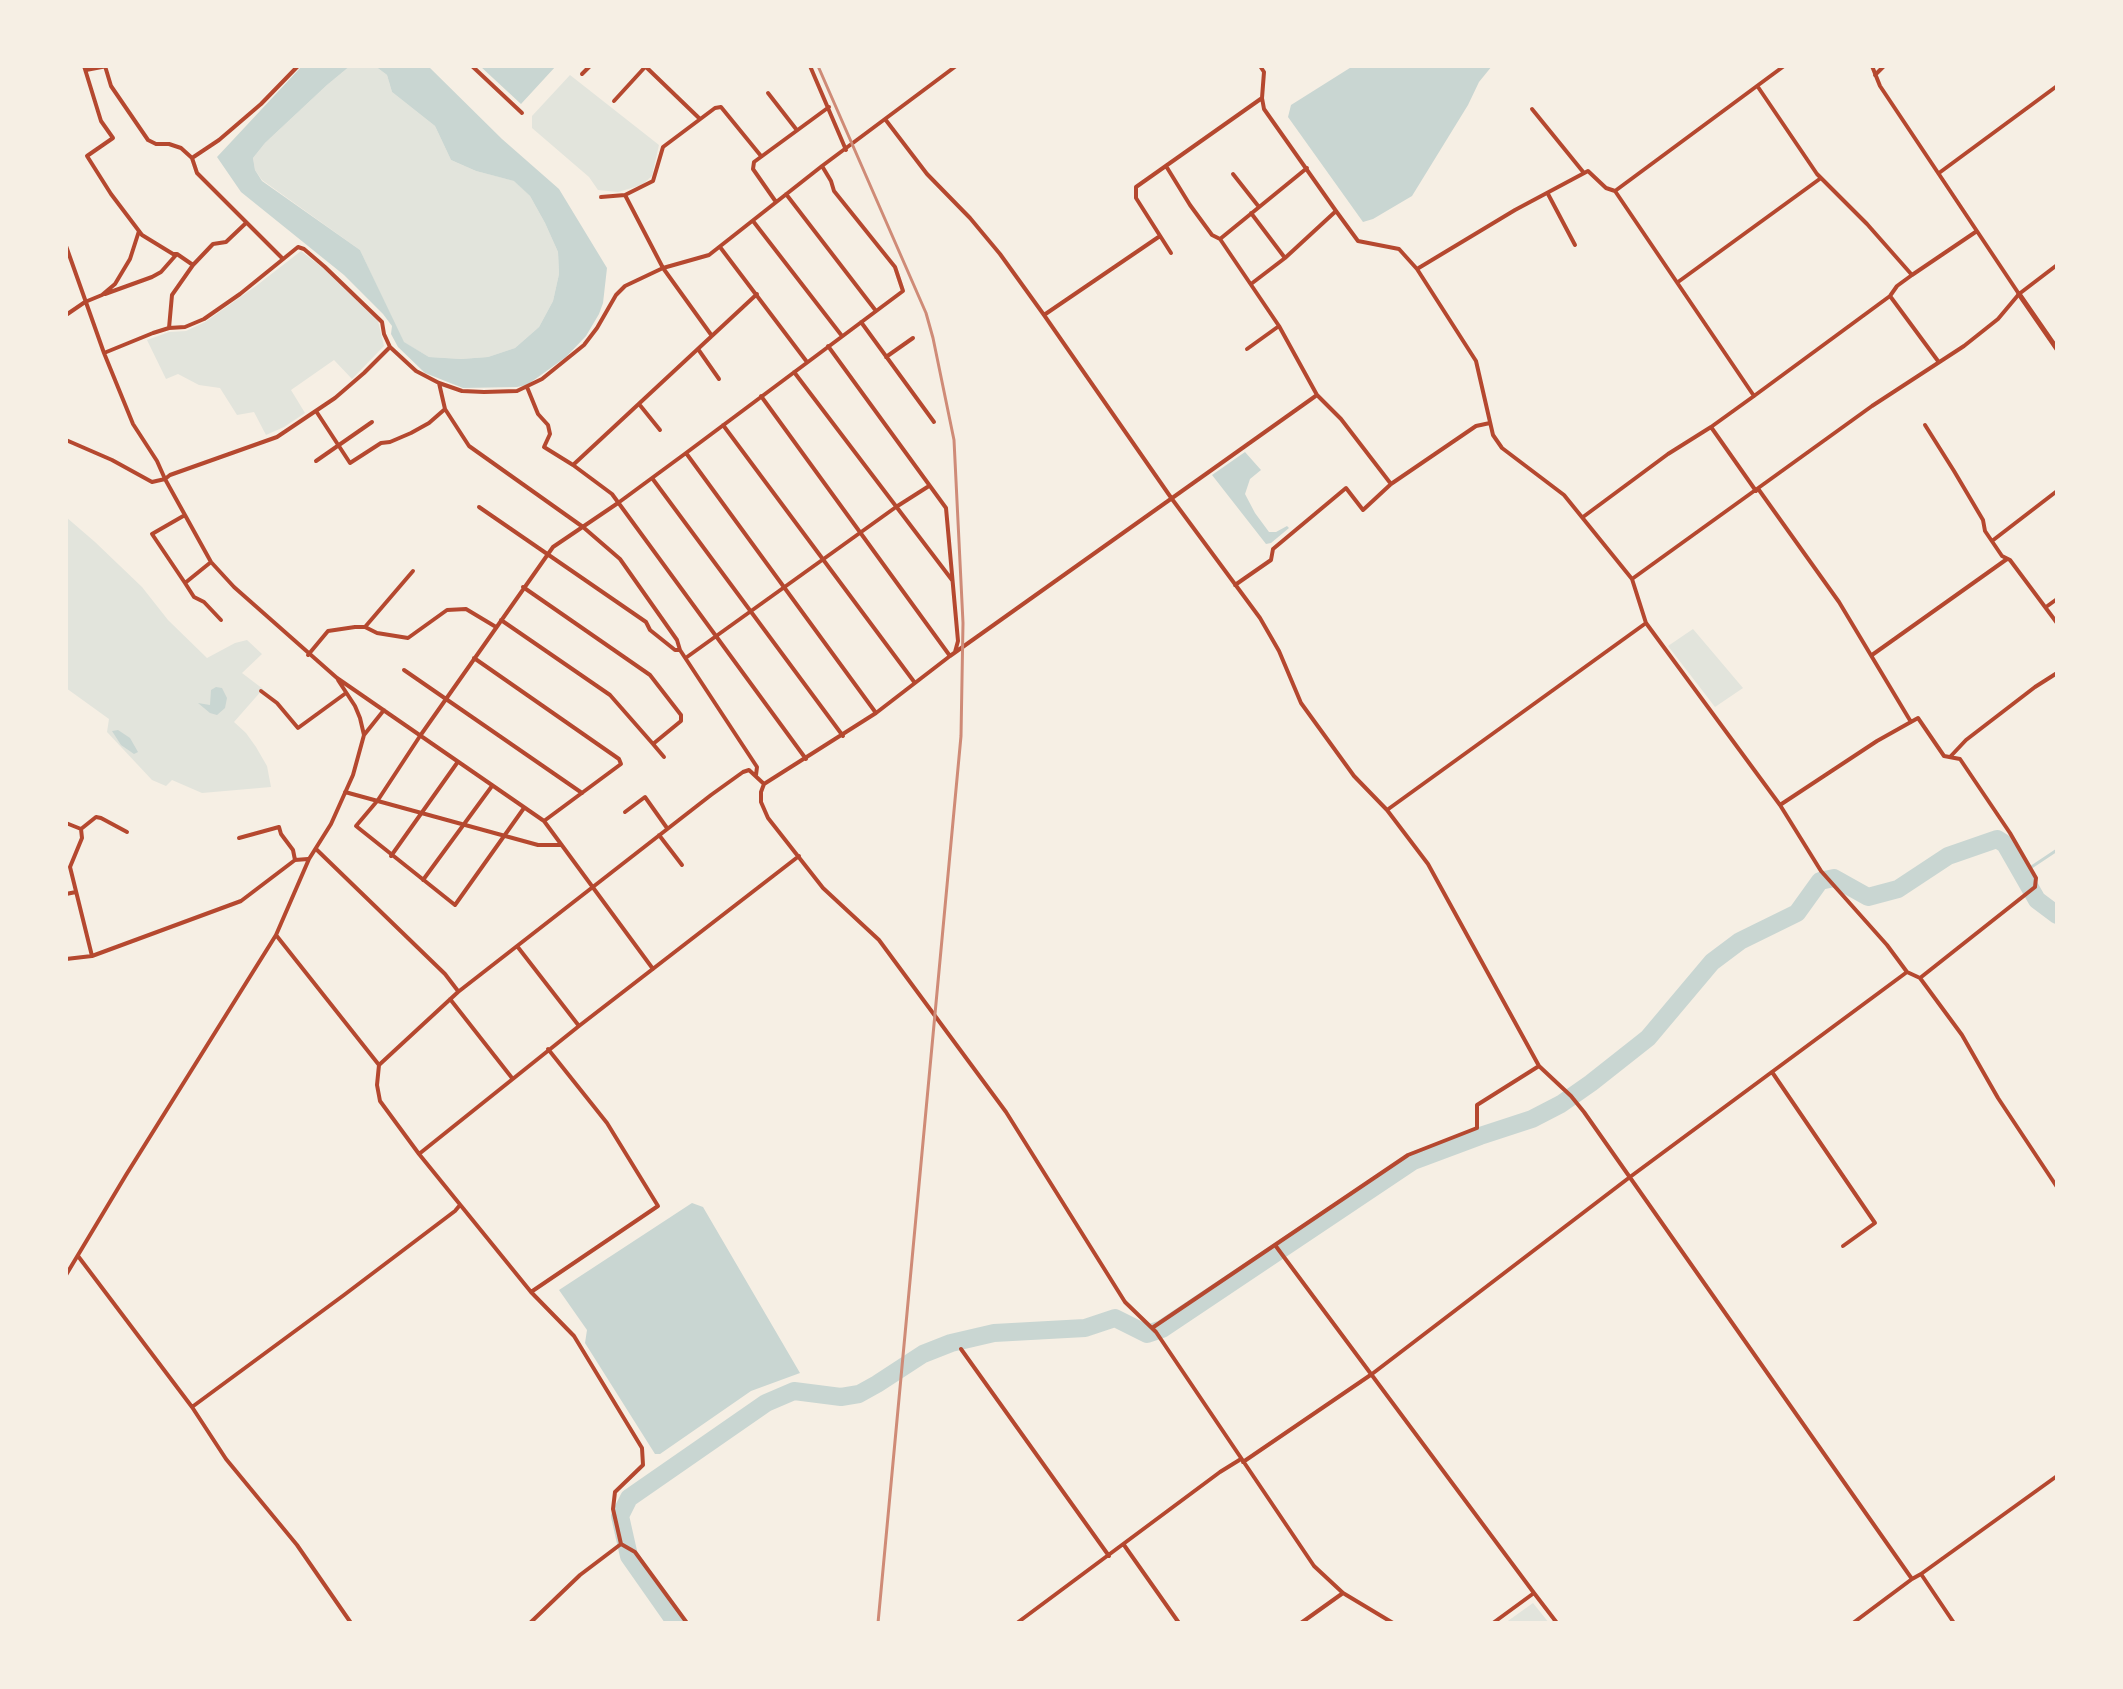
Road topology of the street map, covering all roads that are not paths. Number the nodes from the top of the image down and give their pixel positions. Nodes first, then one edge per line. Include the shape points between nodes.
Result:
1 (106, 66) edge
2 (298, 66) edge
3 (472, 66) edge
4 (590, 66) edge
5 (645, 66) edge
6 (810, 66) edge
7 (956, 66) edge
8 (1260, 66) edge
9 (1784, 66) edge
10 (1872, 66) edge
11 (1884, 66) edge
12 (85, 68) edge
13 (582, 74) dead end
14 (1875, 75) junction
15 (2057, 86) edge
16 (1758, 87) junction
17 (768, 93) dead end
18 (1262, 98) junction
19 (614, 101) dead end
20 (829, 107) junction
21 (1532, 109) dead end
22 (522, 113) dead end
23 (700, 119) junction
24 (885, 119) junction
25 (796, 129) junction
26 (846, 150) junction
27 (761, 156) junction
28 (192, 158) junction
29 (822, 166) junction
30 (1166, 166) junction
31 (1307, 168) junction
32 (1584, 173) junction
33 (1939, 173) junction
34 (1233, 174) dead end
35 (1821, 178) junction
36 (1615, 191) junction
37 (1547, 193) junction
38 (786, 194) junction
39 (625, 195) junction
40 (601, 197) dead end
41 (776, 202) junction
42 (1259, 207) junction
43 (1336, 211) junction
44 (1251, 213) junction
45 (753, 221) junction
46 (246, 223) junction
47 (139, 231) junction
48 (1977, 231) junction
49 (1160, 236) junction
50 (1220, 239) junction
51 (1575, 245) dead end
52 (66, 246) edge
53 (720, 247) junction
54 (1171, 253) dead end
55 (177, 254) junction
56 (1285, 258) junction
57 (284, 259) junction
58 (193, 265) junction
59 (2057, 265) edge
60 (663, 268) junction
61 (1417, 269) junction
62 (1912, 275) junction
63 (1678, 282) junction
64 (1251, 284) junction
65 (757, 294) junction
66 (2019, 294) junction
67 (102, 295) junction
68 (1890, 296) junction
69 (85, 302) junction
70 (876, 311) junction
71 (66, 315) edge
72 (1044, 315) junction
73 (861, 322) junction
74 (1279, 326) junction
75 (169, 328) junction
76 (712, 336) junction
77 (842, 336) junction
78 (913, 338) dead end
79 (828, 346) junction
80 (390, 347) junction
81 (698, 349) junction
82 (1247, 349) dead end
83 (2057, 349) edge
84 (104, 353) junction
85 (886, 357) junction
86 (807, 362) junction
87 (1939, 362) junction
88 (794, 372) junction
89 (719, 379) dead end
90 (439, 383) junction
91 (527, 387) junction
92 (1317, 395) junction
93 (761, 396) junction
94 (1754, 396) junction
95 (639, 404) junction
96 (445, 409) junction
97 (316, 411) junction
98 (372, 422) dead end
99 (934, 422) dead end
100 (1490, 423) junction
101 (723, 425) junction
102 (1925, 425) dead end
103 (1711, 427) junction
104 (660, 430) dead end
105 (66, 440) edge
106 (339, 445) junction
107 (686, 453) junction
108 (316, 461) dead end
109 (573, 465) junction
110 (652, 478) junction
111 (165, 479) junction
112 (1391, 484) junction
113 (929, 486) junction
114 (1757, 490) junction
115 (2057, 491) edge
116 (1172, 499) junction
117 (618, 503) junction
118 (479, 507) dead end
119 (896, 507) junction
120 (185, 515) junction
121 (1583, 517) junction
122 (583, 527) junction
123 (862, 533) junction
124 (1992, 541) junction
125 (548, 554) junction
126 (2007, 559) junction
127 (823, 560) junction
128 (211, 562) junction
129 (413, 571) dead end
130 (1632, 579) junction
131 (952, 580) junction
132 (185, 583) junction
133 (1235, 585) junction
134 (523, 587) junction
135 (785, 589) junction
136 (2057, 599) edge
137 (2046, 607) junction
138 (752, 612) junction
139 (221, 620) dead end
140 (501, 620) junction
141 (1646, 623) junction
142 (2057, 623) edge
143 (365, 627) junction
144 (496, 627) junction
145 (717, 636) junction
146 (680, 650) junction
147 (953, 654) junction
148 (308, 655) junction
149 (1872, 655) junction
150 (687, 657) junction
151 (474, 658) junction
152 (404, 670) dead end
153 (2057, 673) edge
154 (337, 678) junction
155 (915, 683) junction
156 (261, 691) dead end
157 (346, 693) junction
158 (446, 698) junction
159 (384, 710) junction
160 (876, 713) junction
161 (1911, 722) junction
162 (364, 735) junction
163 (420, 736) junction
164 (843, 736) junction
165 (653, 744) junction
166 (664, 757) dead end
167 (1950, 757) junction
168 (806, 759) junction
169 (457, 762) junction
170 (756, 775) junction
171 (764, 784) junction
172 (492, 786) junction
173 (345, 792) junction
174 (582, 793) junction
175 (378, 800) junction
176 (1780, 805) junction
177 (524, 808) junction
178 (1387, 810) junction
179 (625, 812) dead end
180 (420, 813) junction
181 (544, 821) junction
182 (66, 823) edge
183 (462, 825) junction
184 (667, 828) junction
185 (81, 829) junction
186 (127, 832) dead end
187 (659, 835) junction
188 (504, 836) junction
189 (239, 838) dead end
190 (561, 845) junction
191 (316, 849) junction
192 (391, 856) junction
193 (799, 856) junction
194 (309, 859) junction
195 (295, 860) junction
196 (682, 865) dead end
197 (423, 880) junction
198 (592, 887) junction
199 (76, 892) junction
200 (66, 894) edge
201 (276, 935) junction
202 (517, 946) junction
203 (92, 956) junction
204 (66, 959) edge
205 (653, 969) junction
206 (1907, 972) junction
207 (1920, 978) junction
208 (458, 992) junction
209 (450, 999) junction
210 (579, 1026) junction
211 (548, 1049) junction
212 (379, 1065) junction
213 (1539, 1066) junction
214 (1772, 1072) junction
215 (512, 1078) junction
216 (419, 1154) junction
217 (1630, 1177) junction
218 (2057, 1187) edge
219 (460, 1205) junction
220 (1275, 1245) junction
221 (1843, 1246) dead end
222 (77, 1255) junction
223 (66, 1275) edge
224 (531, 1292) junction
225 (1152, 1328) junction
226 (961, 1349) dead end
227 (1372, 1374) junction
228 (192, 1407) junction
229 (1242, 1461) junction
230 (2057, 1476) edge
231 (621, 1544) junction
232 (1124, 1545) junction
233 (1109, 1556) junction
234 (1921, 1574) junction
235 (1912, 1579) junction
236 (1343, 1593) junction
237 (1534, 1593) junction
238 (351, 1623) edge
239 (530, 1623) edge
240 (687, 1623) edge
241 (1017, 1623) edge
242 (1179, 1623) edge
243 (1301, 1623) edge
244 (1393, 1623) edge
245 (1493, 1623) edge
246 (1557, 1623) edge
247 (1853, 1623) edge
248 (1954, 1623) edge

1 - 12 street
1 - 28 street via 111,86 148,140 181,148
2 - 28 street via 261,104
3 - 22 street
4 - 13 street
5 - 19 street
5 - 23 street
6 - 20 street
7 - 24 street
8 - 18 street
9 - 16 street
10 - 14 street
11 - 14 street
12 - 47 street via 101,121 113,138 87,156
14 - 33 street
15 - 33 street
16 - 35 street
16 - 36 street
17 - 25 street
18 - 30 street
18 - 31 street via 1264,109
20 - 25 street
20 - 26 street
21 - 32 street
23 - 27 street via 721,107
23 - 39 street via 663,147 653,181
24 - 26 street
24 - 72 street via 1000,254
25 - 27 street
26 - 29 street
27 - 41 street via 753,169
28 - 46 street via 197,173
29 - 38 street
29 - 70 street via 834,191 895,267 903,291
30 - 49 street via 1136,187 1136,198
30 - 50 street via 1212,235
31 - 42 street
31 - 43 street
32 - 36 street
32 - 37 street
33 - 48 street
34 - 42 street
35 - 62 street
35 - 63 street
36 - 63 street
37 - 51 street
37 - 61 street
38 - 41 street
38 - 70 street
39 - 40 street
39 - 60 street
41 - 45 street
42 - 44 street
43 - 56 street
43 - 61 street via 1358,241 1399,249
44 - 50 street
44 - 56 street
45 - 53 street
45 - 77 street
46 - 57 street
46 - 58 street via 226,242 213,244
47 - 55 street
47 - 67 street via 124,270
48 - 62 street
48 - 66 street
49 - 54 street
49 - 72 street
50 - 64 street
52 - 69 street
53 - 60 street
53 - 65 street
55 - 58 street
55 - 67 street via 152,277
56 - 64 street
57 - 75 street via 204,319
57 - 80 street via 298,247 304,249 382,322
58 - 75 street via 172,295
59 - 66 street
60 - 76 street
60 - 91 street via 625,286 584,345
61 - 100 street via 1476,361
62 - 68 street
63 - 94 street
64 - 74 street
65 - 76 street
65 - 86 street
66 - 83 street
66 - 87 street via 1998,319
67 - 69 street
68 - 87 street
68 - 94 street
69 - 71 street
69 - 84 street
70 - 73 street
72 - 116 street
73 - 77 street
73 - 85 street
74 - 82 street
74 - 92 street
75 - 84 street
76 - 81 street
77 - 79 street
78 - 85 street
79 - 86 street
79 - 113 street
80 - 90 street
80 - 97 street
81 - 89 street
81 - 95 street
84 - 111 street via 133,424
85 - 99 street
86 - 88 street
87 - 114 street
88 - 93 street
88 - 119 street
90 - 91 street via 462,391
90 - 96 street
91 - 109 street via 548,425 544,447
92 - 112 street
92 - 116 street
93 - 101 street
93 - 123 street
94 - 103 street
95 - 104 street
95 - 109 street
96 - 106 street via 420,428 381,443 350,463
96 - 122 street via 469,446
97 - 106 street
97 - 111 street via 277,437
98 - 106 street
100 - 112 street via 1476,426
100 - 121 street via 1502,448 1564,495
101 - 107 street
101 - 127 street
102 - 124 street
103 - 114 street
103 - 121 street
105 - 111 street via 152,482
106 - 108 street
107 - 110 street
107 - 135 street
109 - 117 street
110 - 117 street
110 - 138 street
111 - 120 street
112 - 133 street via 1363,510 1346,488 1273,549 1271,560
113 - 119 street
113 - 131 street via 946,508
114 - 130 street
114 - 149 street
115 - 124 street
116 - 133 street
116 - 147 street
117 - 122 street
117 - 145 street
118 - 125 street
119 - 123 street
119 - 131 street
120 - 128 street
120 - 132 street via 152,534
121 - 130 street
122 - 125 street
122 - 146 street via 620,559
123 - 127 street
123 - 147 street
124 - 126 street
125 - 134 street
125 - 146 street
126 - 137 street
126 - 149 street
127 - 135 street
127 - 155 street
128 - 132 street
128 - 148 street
129 - 143 street
130 - 141 street
131 - 147 street via 958,641
132 - 139 street
133 - 178 street via 1279,651 1301,703 1354,776
134 - 140 street
134 - 165 street via 650,675 681,715 681,721
135 - 138 street
135 - 160 street
136 - 137 street
137 - 142 street
138 - 145 street
138 - 164 street
140 - 144 street
140 - 165 street via 610,695
141 - 176 street
141 - 178 street
143 - 144 street via 408,638 447,610 466,609
143 - 148 street via 328,631
144 - 151 street
145 - 150 street
145 - 168 street
146 - 150 street
147 - 155 street
148 - 154 street
149 - 161 street
150 - 170 street via 757,767
151 - 158 street
151 - 174 street via 619,759 621,764
152 - 158 street
153 - 167 street
154 - 157 street
154 - 159 street
155 - 160 street
156 - 157 street via 298,728
157 - 162 street
158 - 163 street
158 - 174 street
159 - 162 street
159 - 163 street
160 - 164 street
161 - 167 street via 1918,718 1944,756
161 - 176 street
162 - 173 street
163 - 169 street
163 - 175 street
164 - 168 street
165 - 166 street
167 - 207 street via 1960,759 2010,833 2036,878 2035,887
168 - 171 street
169 - 172 street
169 - 180 street
170 - 171 street
170 - 184 street via 743,772
171 - 193 street via 761,802 768,818
172 - 177 street
172 - 183 street
173 - 175 street
173 - 191 street
174 - 181 street
175 - 180 street
175 - 192 street via 356,826
176 - 206 street via 1821,871
177 - 181 street
177 - 188 street
178 - 213 street via 1428,864
179 - 184 street via 645,797
180 - 183 street
180 - 192 street
181 - 190 street
182 - 185 street
183 - 188 street
183 - 197 street
184 - 187 street
185 - 186 street via 96,817
185 - 199 street via 70,867
187 - 196 street
187 - 198 street
188 - 190 street
188 - 197 street via 455,905
189 - 195 street via 279,827
190 - 198 street
191 - 194 street
191 - 208 street
192 - 197 street
193 - 205 street
193 - 225 street via 823,888 879,940 1006,1112 1125,1302
194 - 195 street
194 - 201 street
195 - 203 street via 241,901
198 - 202 street
198 - 205 street
199 - 200 street
199 - 203 street
201 - 212 street
201 - 222 street
202 - 208 street
202 - 210 street
203 - 204 street
205 - 210 street
206 - 207 street
206 - 214 street
207 - 218 street
208 - 209 street
209 - 212 street
209 - 215 street
210 - 211 street
211 - 215 street
211 - 224 street via 607,1123 658,1206
212 - 216 street via 380,1101
213 - 217 street via 1571,1096
213 - 220 street via 1477,1105 1477,1128 1408,1155
214 - 217 street
214 - 221 street via 1875,1223
215 - 216 street
216 - 219 street
217 - 227 street
217 - 235 street
219 - 224 street
219 - 228 street
220 - 225 street
220 - 227 street
222 - 223 street
222 - 228 street
224 - 231 street via 574,1336 642,1448 643,1465 615,1492
225 - 229 street
226 - 233 street
227 - 229 street
227 - 237 street
228 - 238 street
229 - 232 street
229 - 236 street via 1314,1566
230 - 234 street
231 - 239 street
231 - 240 street via 635,1552
232 - 233 street
232 - 242 street
233 - 241 street
234 - 235 street
234 - 248 street
235 - 247 street
236 - 243 street
236 - 244 street
237 - 245 street
237 - 246 street

